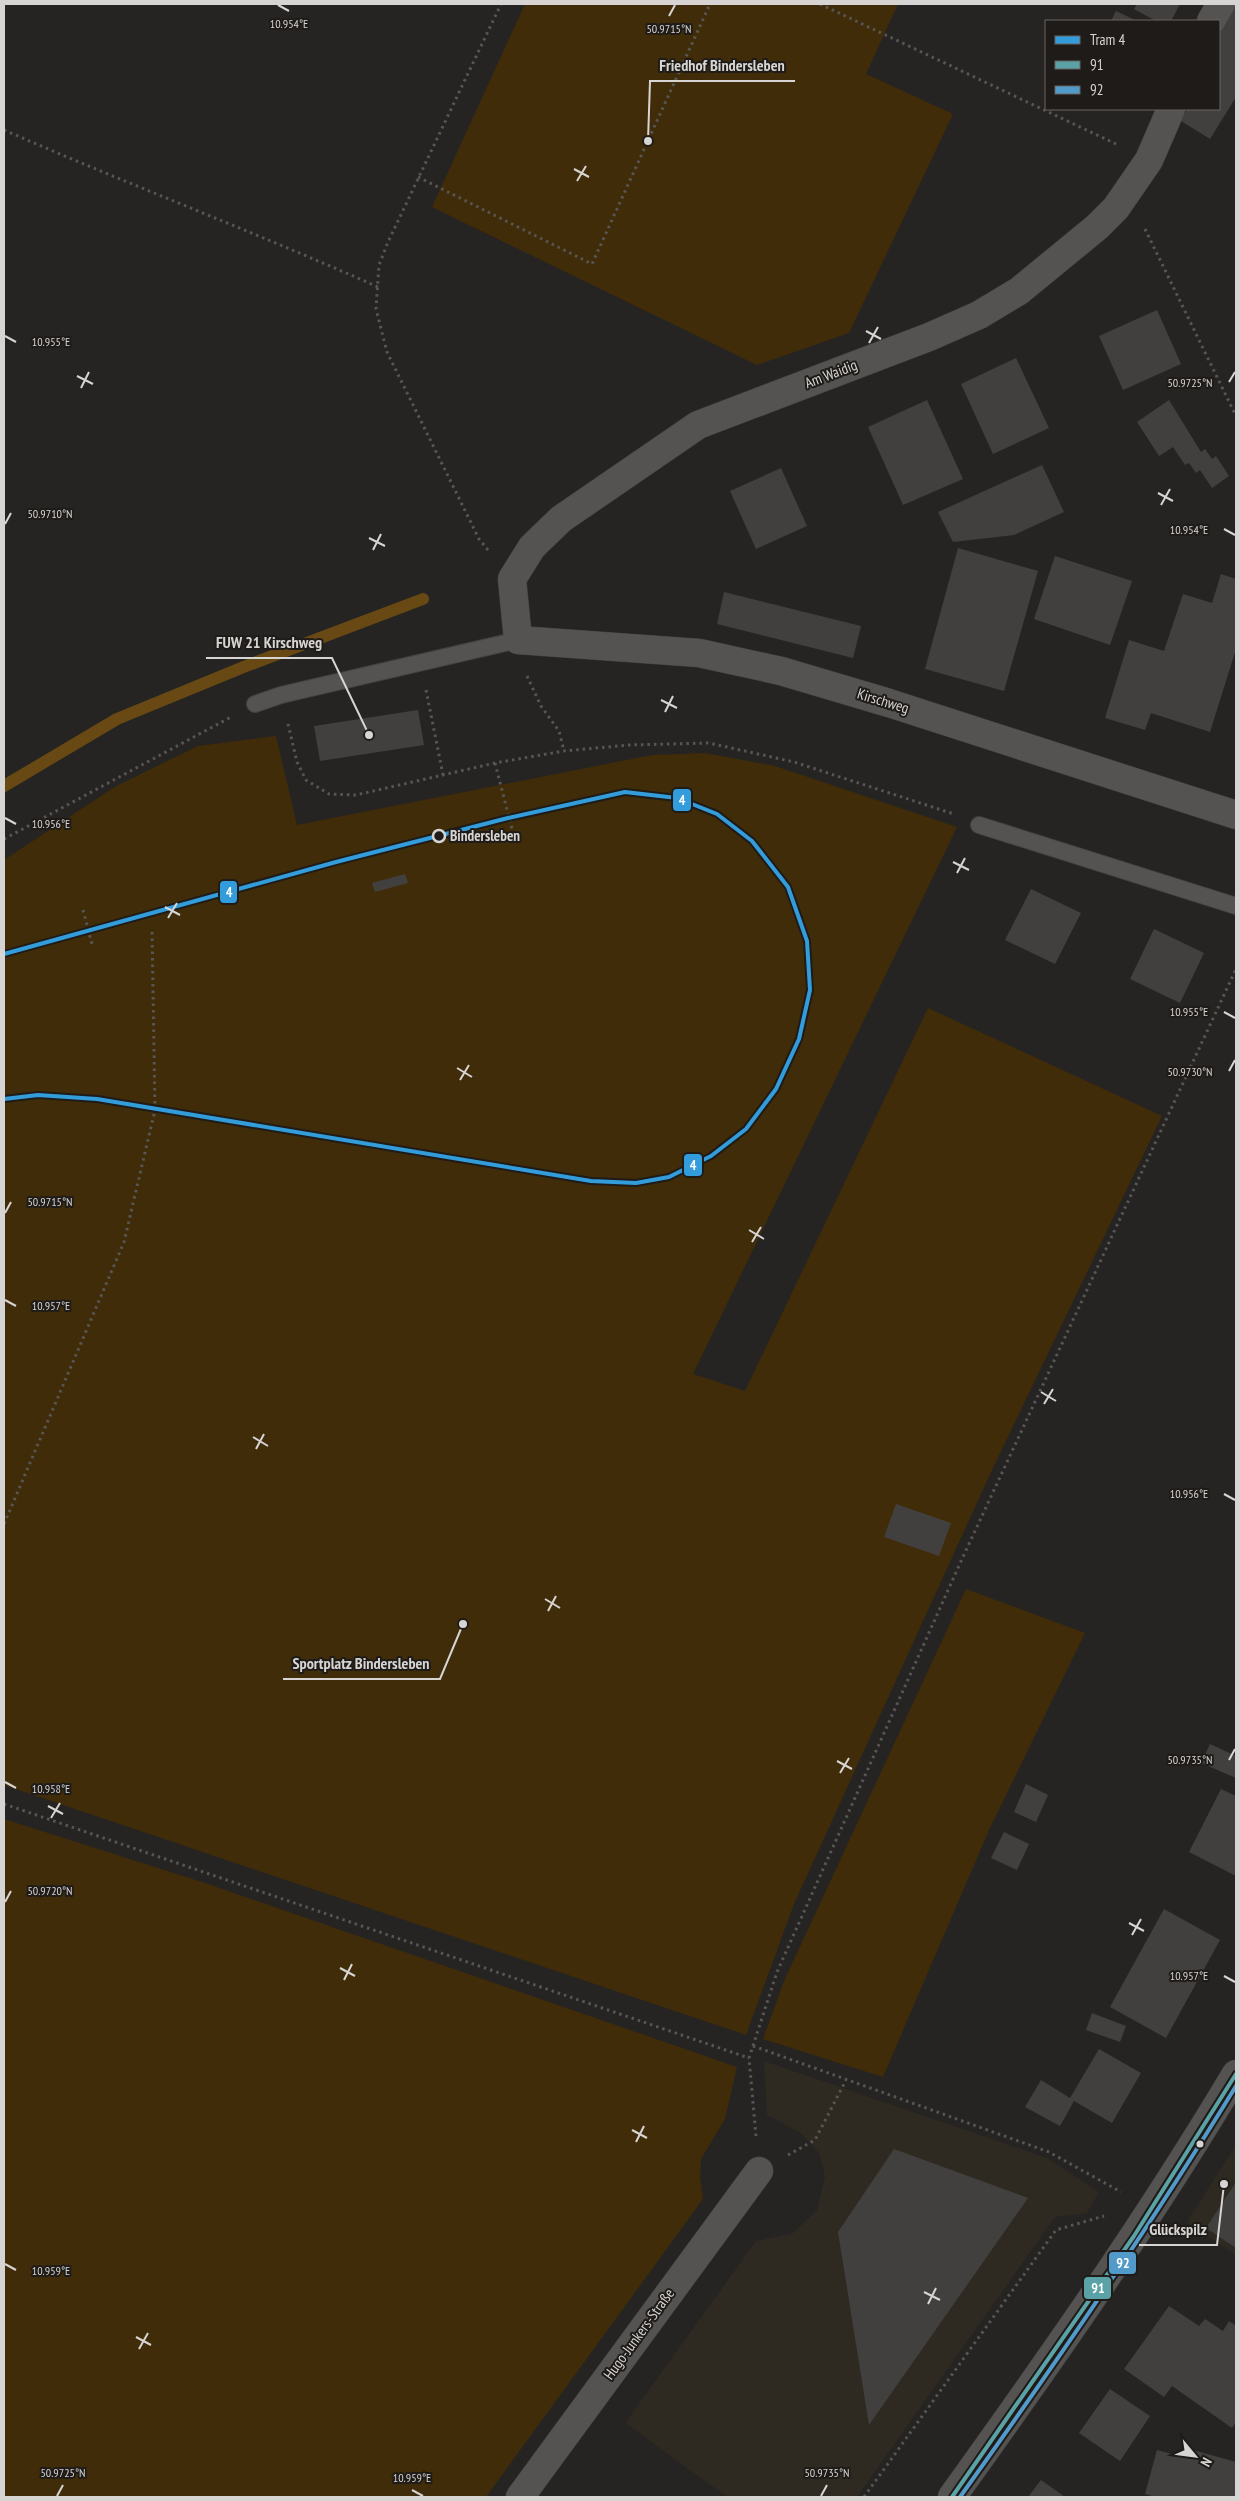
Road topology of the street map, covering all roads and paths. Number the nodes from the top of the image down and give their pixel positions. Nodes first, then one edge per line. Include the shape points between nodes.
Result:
1 (501, 4) edge
2 (710, 4) edge
3 (820, 4) edge
4 (1221, 4) edge
5 (1212, 20) edge
6 (1172, 110) edge
7 (4, 130) edge
8 (1148, 160) junction
9 (418, 177) junction
10 (1127, 192) junction
11 (378, 287) junction
12 (1236, 416) edge
13 (512, 578) junction
14 (518, 640) junction
15 (421, 662) junction
16 (282, 695) junction
17 (255, 704) joint
18 (564, 751) junction
19 (495, 764) junction
20 (443, 775) junction
21 (1236, 815) edge
22 (979, 825) joint
23 (513, 833) dead end
24 (4, 839) edge
25 (1236, 906) edge
26 (83, 910) dead end
27 (152, 929) dead end
28 (92, 944) dead end
29 (1236, 969) edge
30 (4, 1524) edge
31 (4, 1804) edge
32 (753, 2046) junction
33 (748, 2058) junction
34 (1236, 2074) edge
35 (846, 2080) junction
36 (759, 2171) junction
37 (1165, 2189) junction
38 (1121, 2192) junction
39 (1116, 2200) dead end
40 (1106, 2215) dead end
41 (520, 2497) edge
42 (864, 2497) edge
43 (952, 2497) edge

1 - 9 path
2 - 9 path via 592,264
3 - 8 path
4 - 5 street
6 - 8 street, Am Waidig
7 - 11 path
8 - 10 street, Am Waidig
9 - 11 path via 379,266
10 - 12 path
10 - 13 street, Am Waidig via 1097,227 1020,291 979,315 698,425 561,519 532,547
11 - 13 path via 376,309 387,352 479,539
13 - 14 street
14 - 15 lane
14 - 18 path via 528,682 559,731
14 - 21 street, Kirschweg via 699,653 781,671
15 - 16 lane
15 - 20 path
16 - 17 lane
16 - 20 path via 297,762 306,780 329,794 356,795
17 - 24 path
18 - 19 path
18 - 22 path via 709,743 794,762 969,818
19 - 20 path
19 - 23 path
22 - 25 lane
26 - 28 path
27 - 30 path via 156,1110 124,1242
29 - 32 path via 962,1559 777,1972
31 - 33 path
32 - 33 path
32 - 35 path
33 - 36 path
34 - 37 street
35 - 36 path via 815,2140
35 - 38 path via 1049,2152
36 - 41 street, Hugo-Junkers-Straße
37 - 38 path via 1137,2178
37 - 43 street
38 - 39 path
40 - 42 path via 1056,2230

